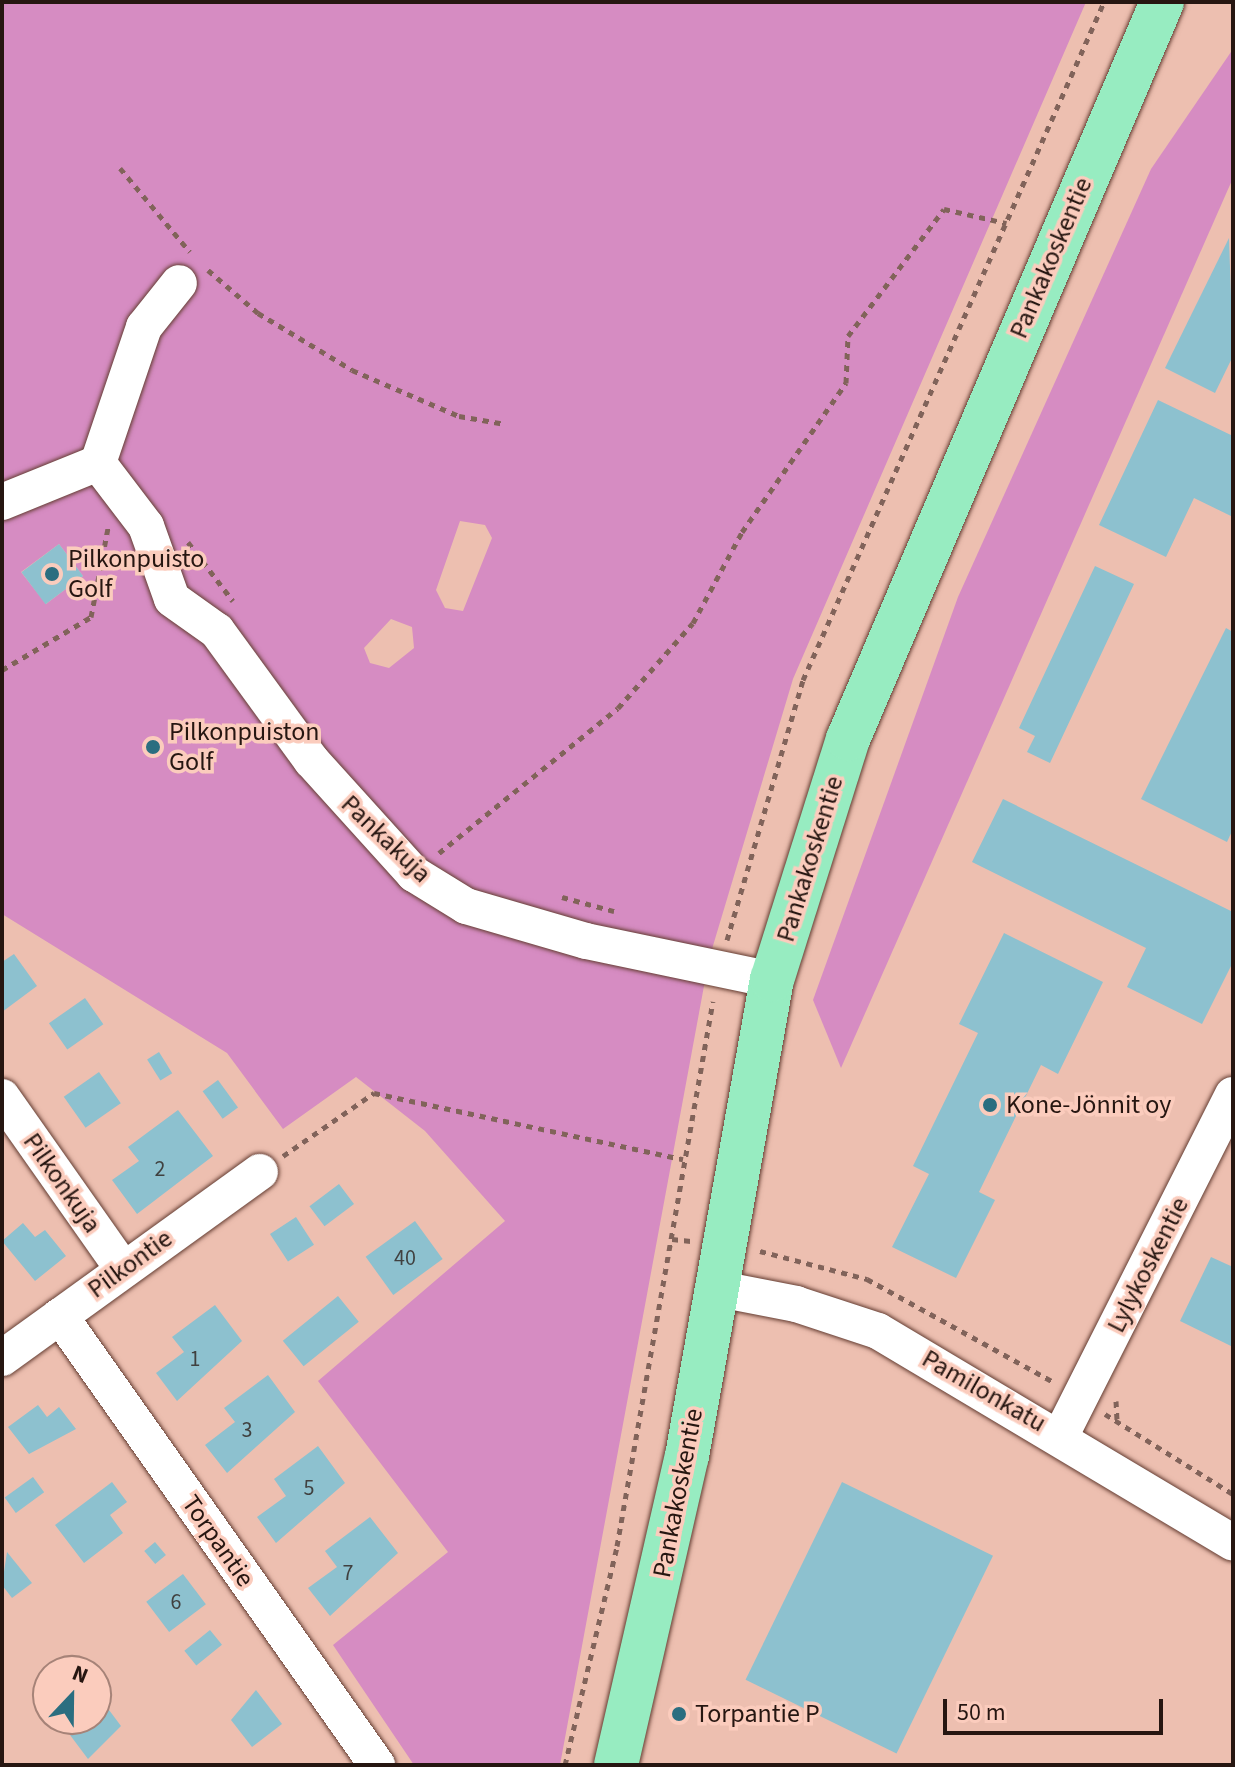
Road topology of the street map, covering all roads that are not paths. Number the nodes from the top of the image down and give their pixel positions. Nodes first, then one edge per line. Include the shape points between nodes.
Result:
1 (1162, 2) edge
2 (179, 283) dead end
3 (107, 475) junction
4 (2, 502) edge
5 (772, 980) junction
6 (1233, 1095) edge
7 (2, 1097) edge
8 (260, 1172) road end
9 (122, 1268) junction
10 (714, 1288) junction
11 (60, 1316) junction
12 (2, 1358) edge
13 (1061, 1435) junction
14 (1233, 1543) edge
15 (377, 1765) edge
16 (616, 1765) edge

1 - 5 main road, Pankakoskentie via 848,739
2 - 3 street via 144,327
3 - 4 street
3 - 5 street, Pankakuja via 146,526 172,599 217,631 311,760 429,858 466,906 571,937
5 - 10 main road, Pankakoskentie
6 - 13 street, Lylykoskentie
7 - 9 street, Pilkonkuja
8 - 9 street, Pilkontie
9 - 11 street, Pilkontie
10 - 13 street, Pamilonkatu via 796,1304 878,1331
10 - 16 main road, Pankakoskentie via 681,1486
11 - 12 street, Pilkontie
11 - 15 street, Torpantie
13 - 14 street, Pamilonkatu

